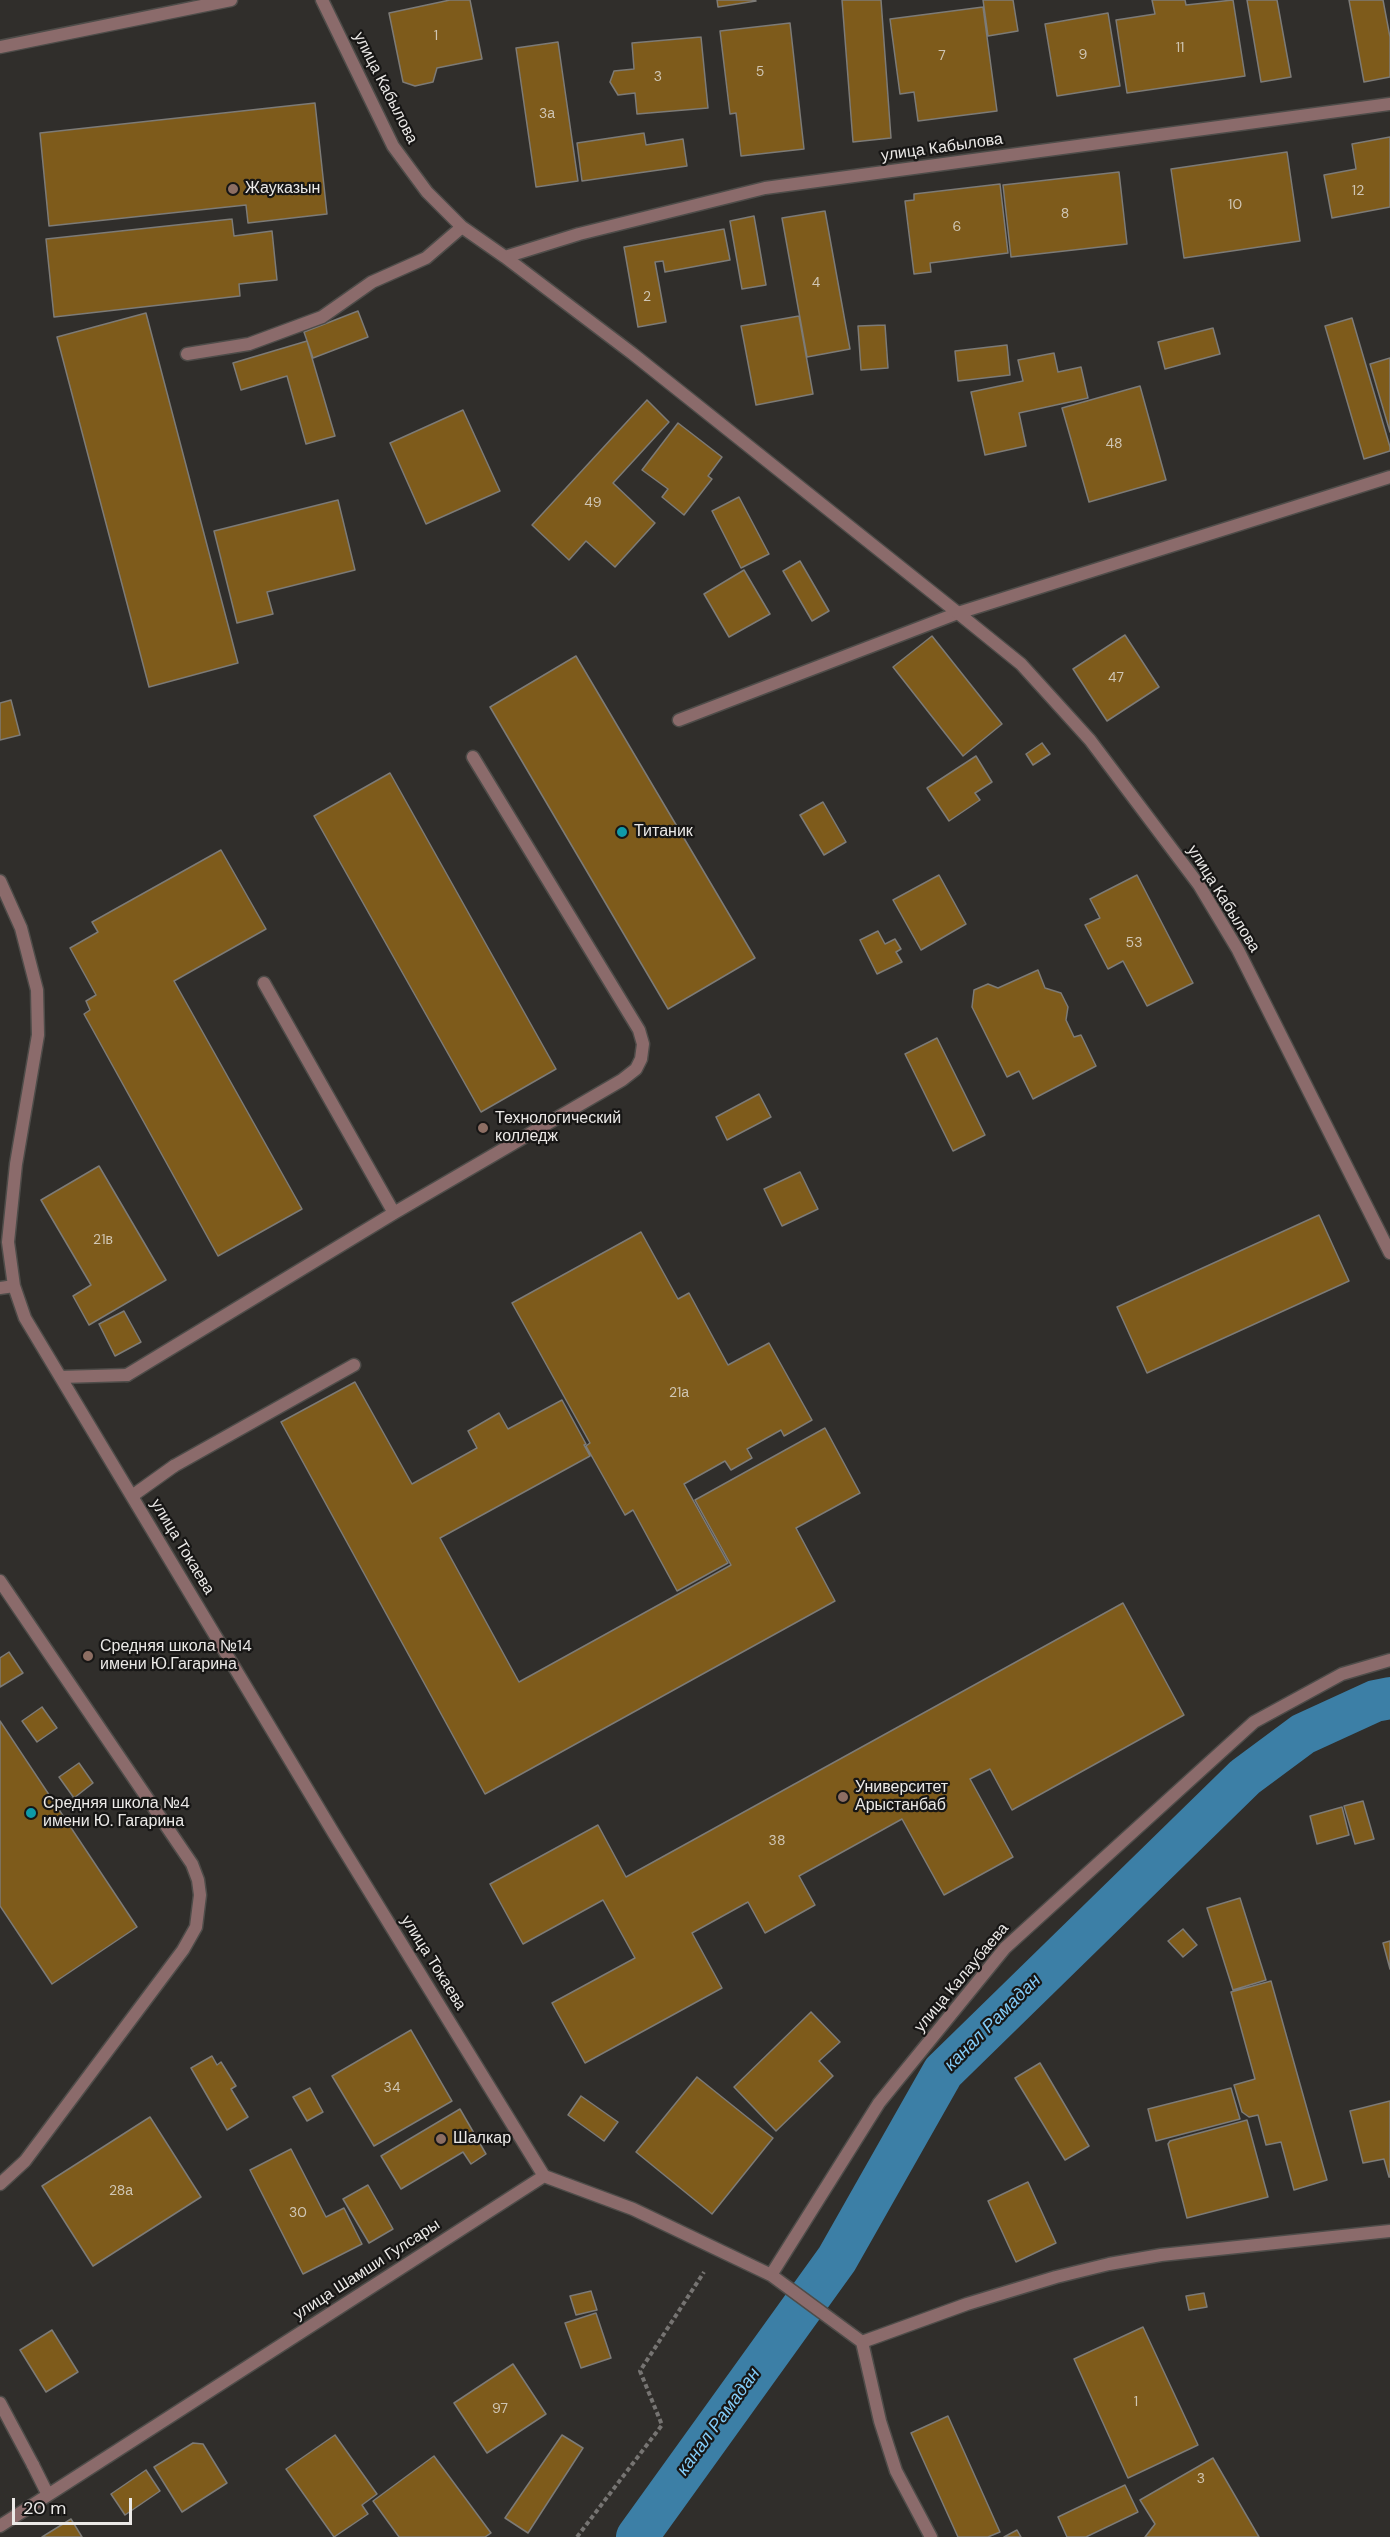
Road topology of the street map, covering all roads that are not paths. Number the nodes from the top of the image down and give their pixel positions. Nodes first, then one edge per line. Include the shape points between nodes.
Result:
1 (231, 0) edge
2 (322, 0) edge
3 (0, 47) edge
4 (1390, 104) edge
5 (462, 227) junction
6 (505, 257) junction
7 (186, 354) dead end
8 (1390, 477) edge
9 (958, 613) junction
10 (679, 720) dead end
11 (473, 757) dead end
12 (0, 881) edge
13 (264, 983) dead end
14 (394, 1213) junction
15 (4, 1242) edge
16 (1390, 1253) edge
17 (14, 1286) junction
18 (0, 1288) edge
19 (354, 1365) dead end
20 (61, 1377) junction
21 (132, 1496) junction
22 (0, 1581) edge
23 (1390, 1660) edge
24 (544, 2176) junction
25 (0, 2184) edge
26 (1390, 2231) edge
27 (774, 2277) junction
28 (862, 2343) junction
29 (0, 2403) edge
30 (48, 2495) junction
31 (0, 2526) edge
32 (931, 2537) edge

1 - 3 street
2 - 5 street, улица Кабылова via 393,146 427,192
4 - 6 street, улица Кабылова via 765,188 579,234
5 - 6 street, улица Кабылова
5 - 7 street via 426,258 372,282 322,316 249,344
6 - 9 street, улица Кабылова
8 - 9 street
9 - 10 street
9 - 16 street, улица Кабылова via 1021,664 1090,740 1199,885 1238,950
11 - 14 street via 630,1013 643,1044 641,1059 622,1080
12 - 15 street, улица Токаева via 21,928 37,990 38,1035
13 - 14 street
14 - 20 street via 127,1375
15 - 17 street, улица Токаева
17 - 18 street
17 - 20 street, улица Токаева via 25,1318
19 - 21 street via 174,1466
20 - 21 street, улица Токаева
21 - 24 street, улица Токаева
22 - 25 street via 192,1864 200,1895 196,1927 183,1950 25,2161
23 - 27 street, улица Калаубаева via 1342,1674 1254,1722 1005,1948 879,2103
24 - 27 street via 633,2209
24 - 30 street, улица Шамши Гулсары
26 - 28 street via 1109,2264 967,2304
27 - 28 street
28 - 32 street via 896,2471
29 - 30 street
30 - 31 street, улица Шамши Гулсары

